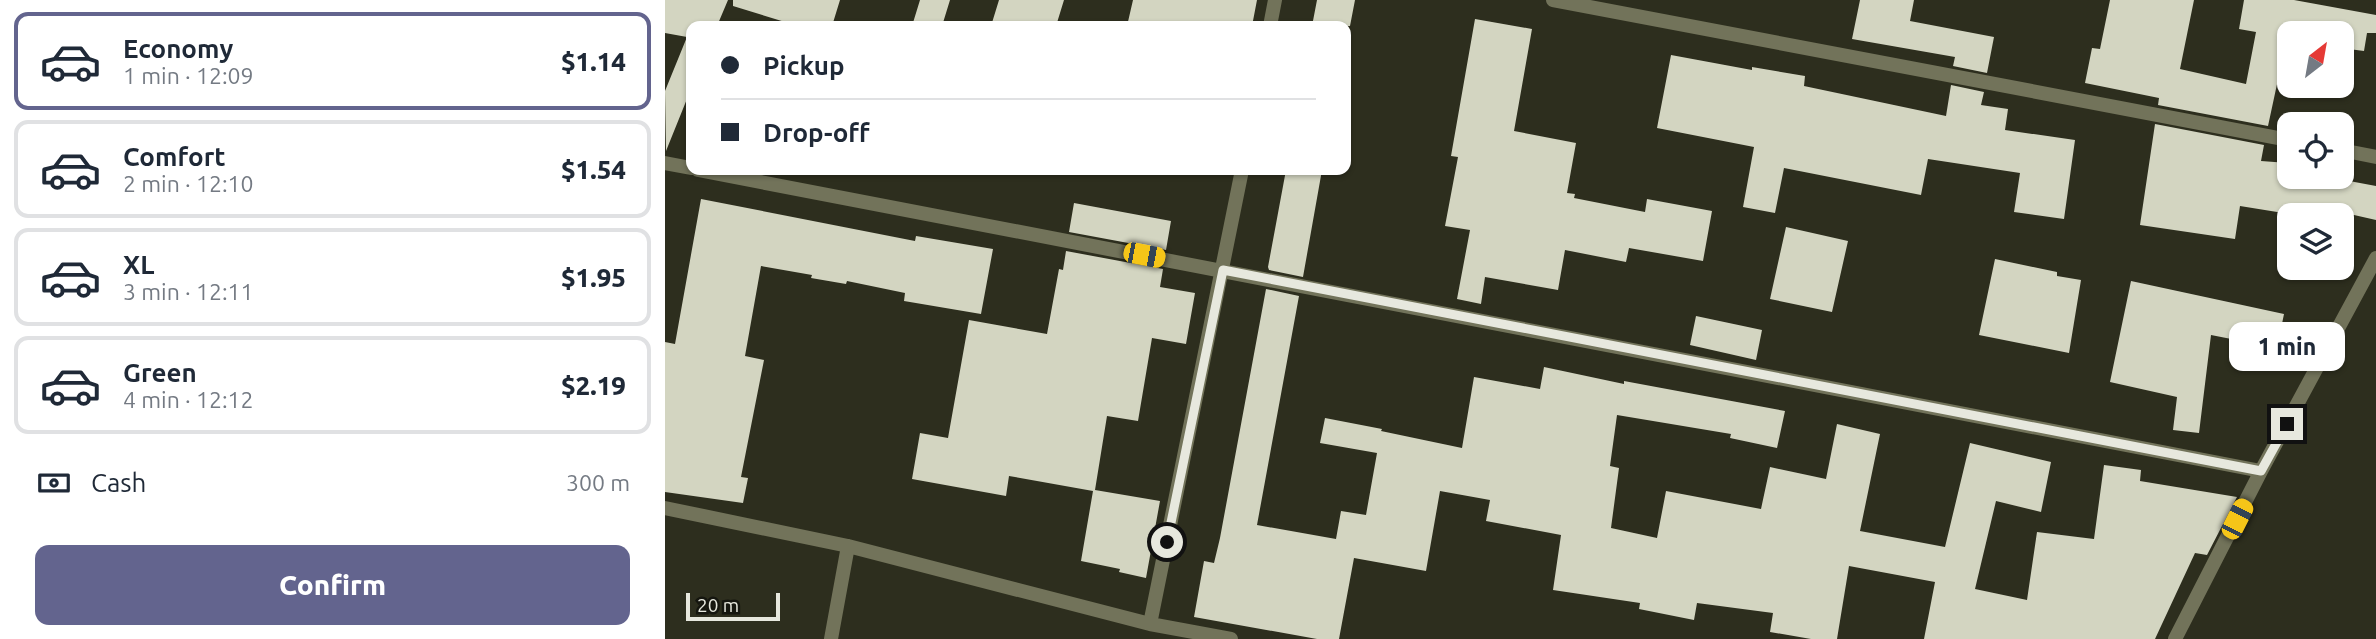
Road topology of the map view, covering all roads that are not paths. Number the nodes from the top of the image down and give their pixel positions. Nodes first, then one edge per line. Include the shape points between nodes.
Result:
1 (1275, 0) edge
2 (1553, 0) edge
3 (1271, 21) edge
4 (2277, 138) edge
5 (2354, 153) edge
6 (2376, 157) edge
7 (665, 163) edge
8 (686, 167) edge
9 (724, 175) edge
10 (1241, 175) edge
11 (2376, 258) edge
12 (1223, 270) junction
13 (2261, 471) junction
14 (665, 508) edge
15 (848, 546) junction
16 (1150, 624) junction
17 (831, 639) edge
18 (1231, 639) edge
19 (2175, 639) edge

1 - 3 street
2 - 4 street
5 - 6 street
7 - 8 street
9 - 12 street
10 - 12 street
11 - 13 street
12 - 13 street
12 - 16 street
13 - 19 street
14 - 15 street
15 - 16 street
15 - 17 street
16 - 18 street

